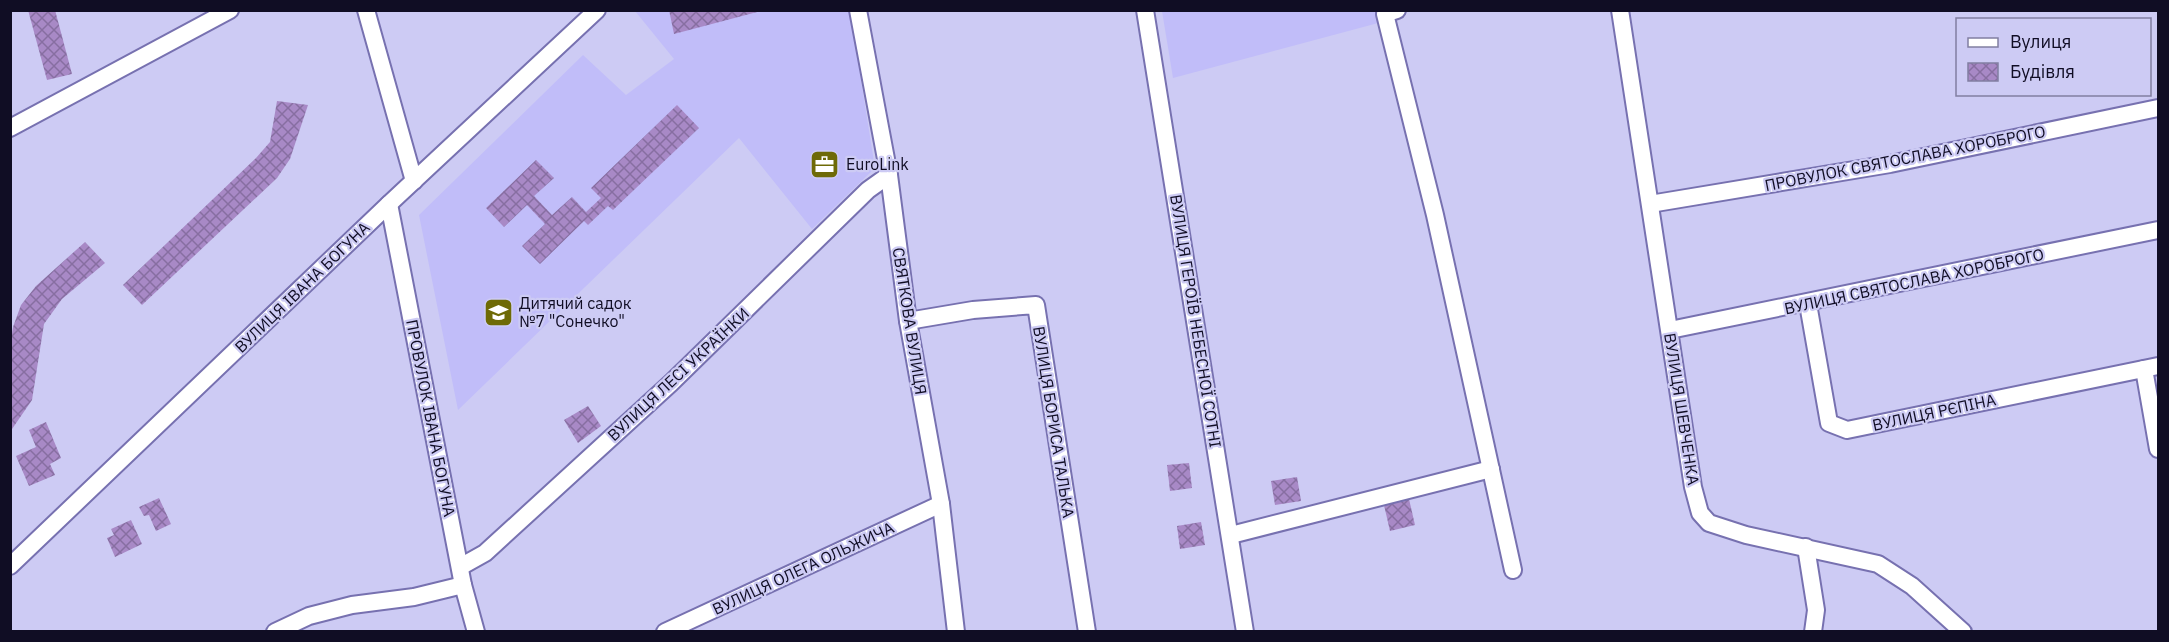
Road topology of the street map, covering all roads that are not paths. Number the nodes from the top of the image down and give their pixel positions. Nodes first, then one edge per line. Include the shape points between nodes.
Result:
1 (230, 10) edge
2 (366, 10) edge
3 (597, 10) edge
4 (858, 10) edge
5 (1145, 10) edge
6 (1397, 10) edge
7 (1620, 10) edge
8 (2158, 108) edge
9 (10, 128) edge
10 (889, 175) junction
11 (414, 181) junction
12 (389, 204) junction
13 (1650, 204) junction
14 (2158, 230) edge
15 (1808, 304) junction
16 (908, 321) junction
17 (1670, 330) junction
18 (2151, 367) edge
19 (2158, 449) edge
20 (1491, 470) junction
21 (941, 504) junction
22 (1230, 535) junction
23 (1806, 547) junction
24 (10, 566) edge
25 (460, 567) junction
26 (1513, 570) dead end
27 (463, 585) junction
28 (275, 632) edge
29 (476, 632) edge
30 (665, 632) edge
31 (956, 632) edge
32 (1087, 632) edge
33 (1245, 632) edge
34 (1813, 632) edge
35 (1963, 632) edge

1 - 9 street
2 - 11 street
3 - 11 street, ВУЛИЦЯ ІВАНА БОГУНА
4 - 10 street, СВЯТКОВА ВУЛИЦЯ
5 - 22 street, ВУЛИЦЯ ГЕРОЇВ НЕБЕСНОЇ СОТНІ
6 - 20 street via 1385,14 1435,215
7 - 13 street, ВУЛИЦЯ ШЕВЧЕНКА
8 - 13 street, ПРОВУЛОК СВЯТОСЛАВА ХОРОБРОГО via 1890,164
10 - 16 street, СВЯТКОВА ВУЛИЦЯ
10 - 25 street, ВУЛИЦЯ ЛЕСІ УКРАЇНКИ via 868,190 671,384 485,553
11 - 12 street, ВУЛИЦЯ ІВАНА БОГУНА
12 - 24 street, ВУЛИЦЯ ІВАНА БОГУНА
12 - 25 street, ПРОВУЛОК ІВАНА БОГУНА
13 - 17 street, ВУЛИЦЯ ШЕВЧЕНКА
14 - 15 street, ВУЛИЦЯ СВЯТОСЛАВА ХОРОБРОГО
15 - 17 street, ВУЛИЦЯ СВЯТОСЛАВА ХОРОБРОГО
15 - 18 street, ВУЛИЦЯ РЄПІНА via 1828,423 1847,430
16 - 21 street, СВЯТКОВА ВУЛИЦЯ
16 - 32 street, ВУЛИЦЯ БОРИСА ТАЛЬКА via 1036,305
17 - 23 street, ВУЛИЦЯ ШЕВЧЕНКА via 1692,487 1700,513 1709,523 1746,535
18 - 19 street
20 - 22 street
20 - 26 street
21 - 30 street, ВУЛИЦЯ ОЛЕГА ОЛЬЖИЧА
21 - 31 street, СВЯТКОВА ВУЛИЦЯ
22 - 33 street, ВУЛИЦЯ ГЕРОЇВ НЕБЕСНОЇ СОТНІ
23 - 34 street via 1816,610
23 - 35 street, ВУЛИЦЯ ШЕВЧЕНКА via 1878,564 1912,586
25 - 27 street, ПРОВУЛОК ІВАНА БОГУНА
27 - 28 street via 414,597 351,605 309,616
27 - 29 street, ПРОВУЛОК ІВАНА БОГУНА

